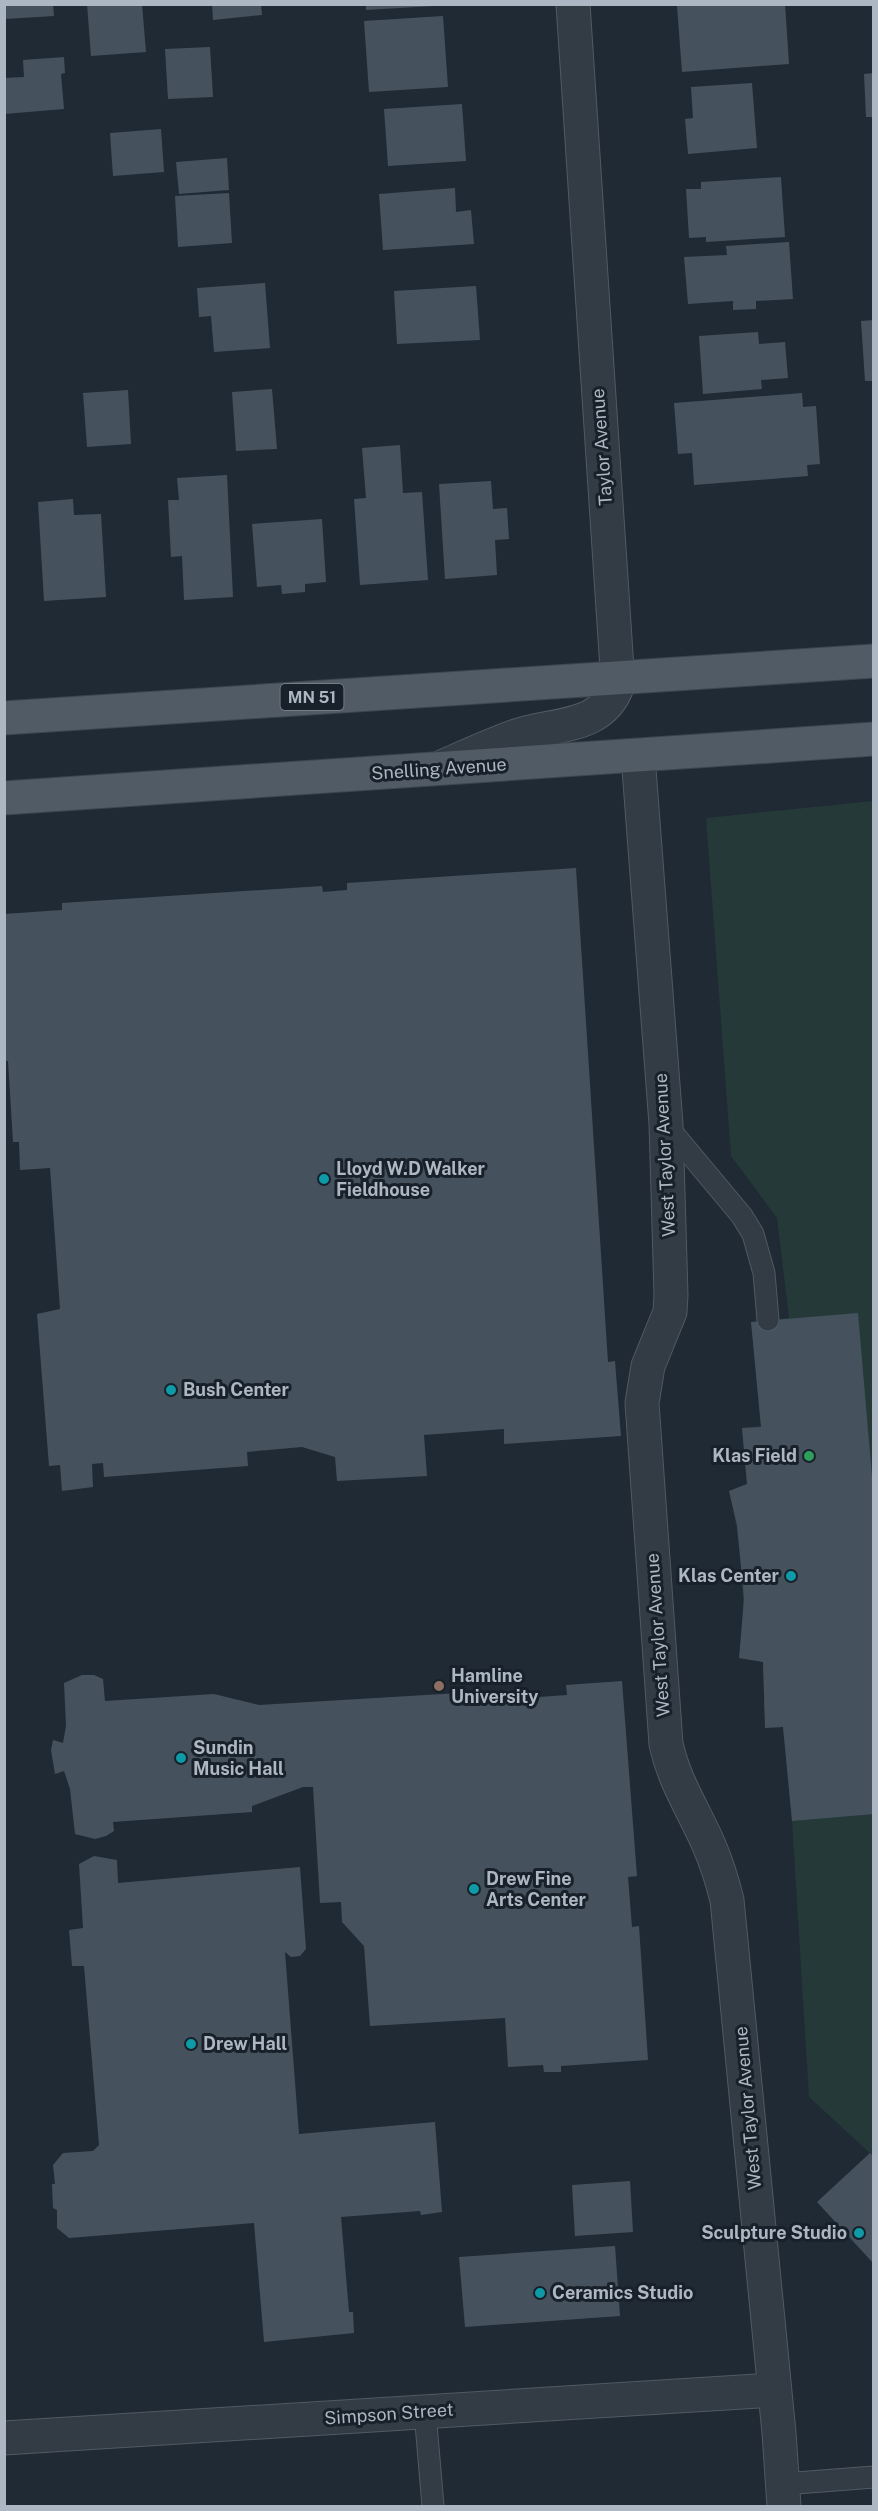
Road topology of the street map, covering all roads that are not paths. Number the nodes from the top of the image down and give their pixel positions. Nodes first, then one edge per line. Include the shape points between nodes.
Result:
1 (573, 4) edge
2 (873, 661) edge
3 (619, 676) junction
4 (4, 718) edge
5 (873, 739) edge
6 (638, 756) junction
7 (438, 769) junction
8 (4, 798) edge
9 (666, 1124) junction
10 (768, 1320) dead end
11 (774, 2390) junction
12 (425, 2412) junction
13 (4, 2438) edge
14 (873, 2477) edge
15 (783, 2495) edge
16 (433, 2506) edge

1 - 3 street, Taylor Avenue
2 - 3 main road, MN 51
3 - 4 main road, MN 51
3 - 7 street, Taylor Avenue via 615,691 602,709 579,723 518,735
5 - 6 main road, Snelling Avenue
6 - 7 main road, Snelling Avenue
6 - 9 street, West Taylor Avenue
7 - 8 main road, Snelling Avenue
9 - 10 lane via 753,1234 764,1273
9 - 11 street, West Taylor Avenue via 670,1312 648,1366 642,1403 666,1744 674,1775 707,1842 727,1900
11 - 12 street, Simpson Street
11 - 15 street, West Taylor Avenue
12 - 13 street, Simpson Street
12 - 16 lane
14 - 15 lane

